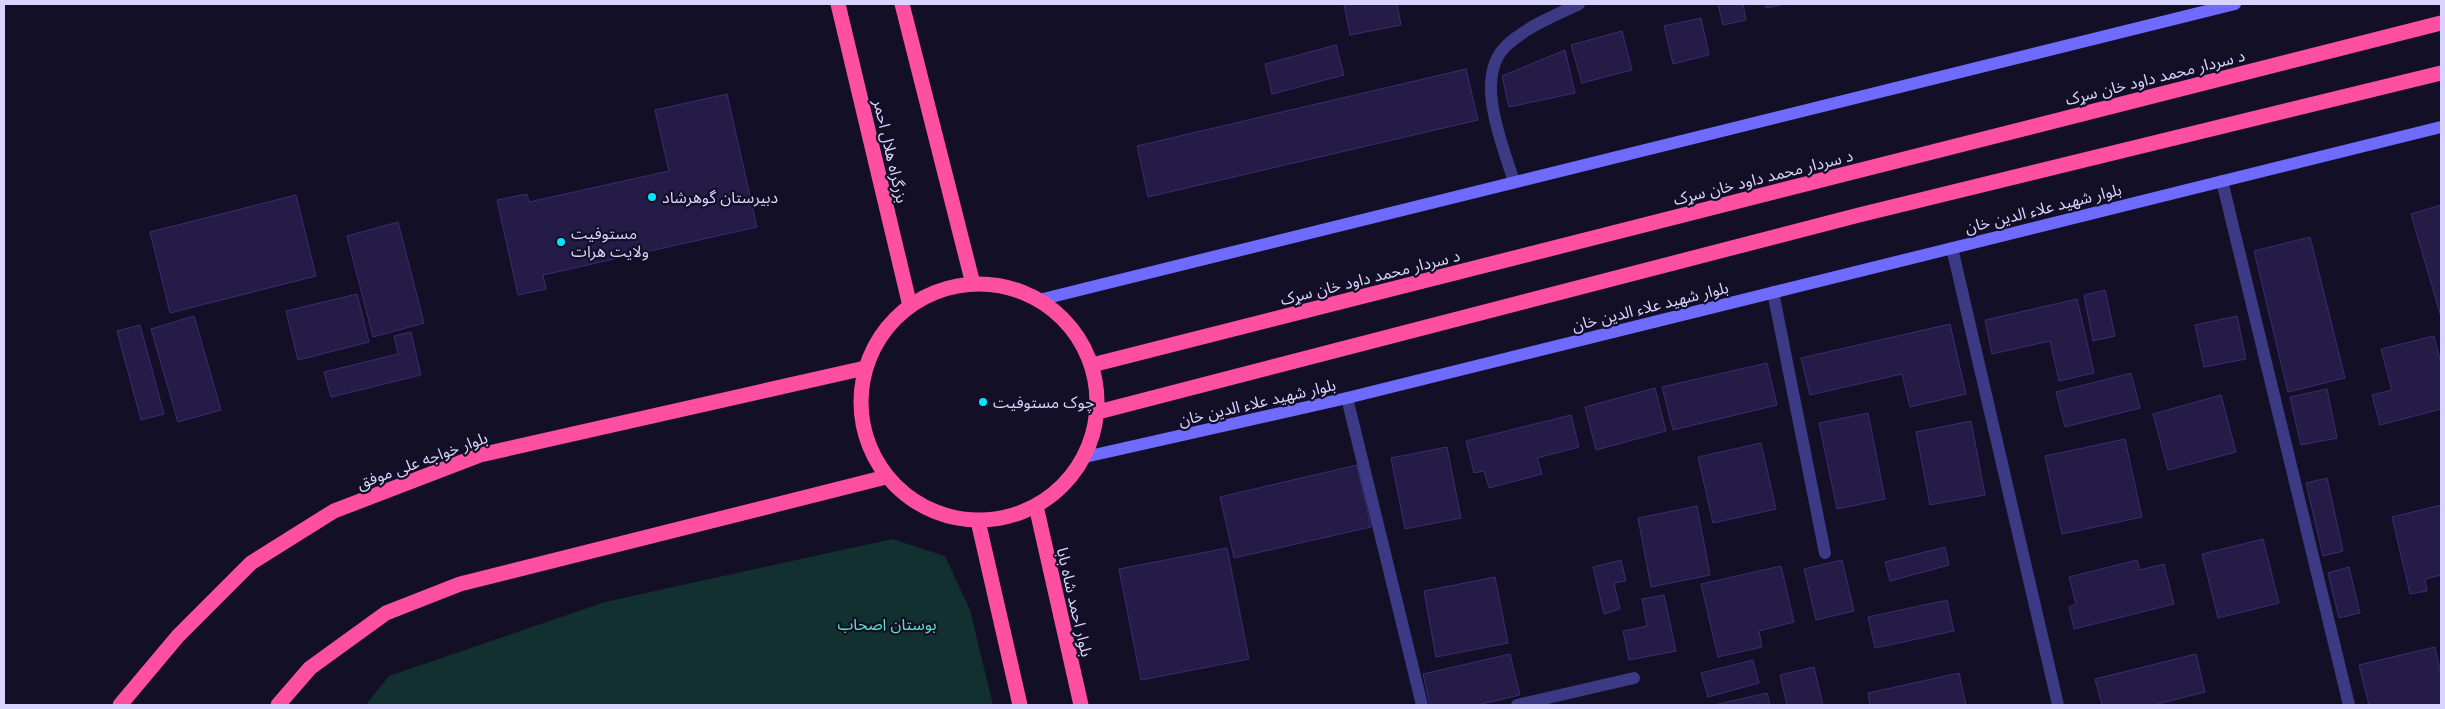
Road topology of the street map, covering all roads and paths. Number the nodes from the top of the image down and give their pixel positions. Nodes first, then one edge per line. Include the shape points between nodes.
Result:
1 (838, 4) edge
2 (902, 4) edge
3 (1579, 4) edge
4 (2235, 4) edge
5 (2441, 22) edge
6 (2441, 73) edge
7 (2441, 128) edge
8 (2222, 181) junction
9 (1514, 182) junction
10 (1952, 248) junction
11 (973, 284) junction
12 (1773, 292) junction
13 (1039, 300) junction
14 (910, 306) junction
15 (1092, 365) junction
16 (865, 368) junction
17 (1347, 398) junction
18 (1098, 412) junction
19 (1085, 457) junction
20 (886, 477) junction
21 (1036, 506) junction
22 (978, 521) junction
23 (1825, 552) dead end
24 (1634, 678) dead end
25 (120, 705) edge
26 (278, 705) edge
27 (1020, 705) edge
28 (1080, 705) edge
29 (1422, 705) edge
30 (1517, 705) edge
31 (2058, 705) edge
32 (2349, 705) edge

1 - 14 highway, بزرگراه هلال احمر
2 - 11 highway
3 - 9 street via 1534,26 1504,47 1490,75 1490,92
4 - 9 street
5 - 15 highway, د سردار محمد داود خان سړک
6 - 18 highway via 1859,214
7 - 8 street
8 - 10 street, بلوار شهید علاء الدین خان
8 - 32 street
9 - 13 street
10 - 12 street, بلوار شهید علاء الدین خان
10 - 31 street
11 - 13 highway via 1008,287
11 - 14 highway via 940,290
12 - 17 street, بلوار شهید علاء الدین خان
12 - 23 street
13 - 15 highway via 1067,323 1082,343
14 - 16 highway via 882,334
15 - 18 highway
16 - 20 highway via 860,407 868,444
16 - 25 highway, بلوار خواجه علی موفق via 480,455 334,511 251,562 178,636
17 - 19 street, بلوار شهید علاء الدین خان
17 - 29 street
18 - 19 highway
19 - 21 highway via 1064,485
20 - 22 highway via 912,500 944,516
20 - 26 highway via 460,584 386,613 310,668
21 - 22 highway via 1008,517
21 - 28 highway, بلوار احمد شاه بابا
22 - 27 highway
24 - 30 street

